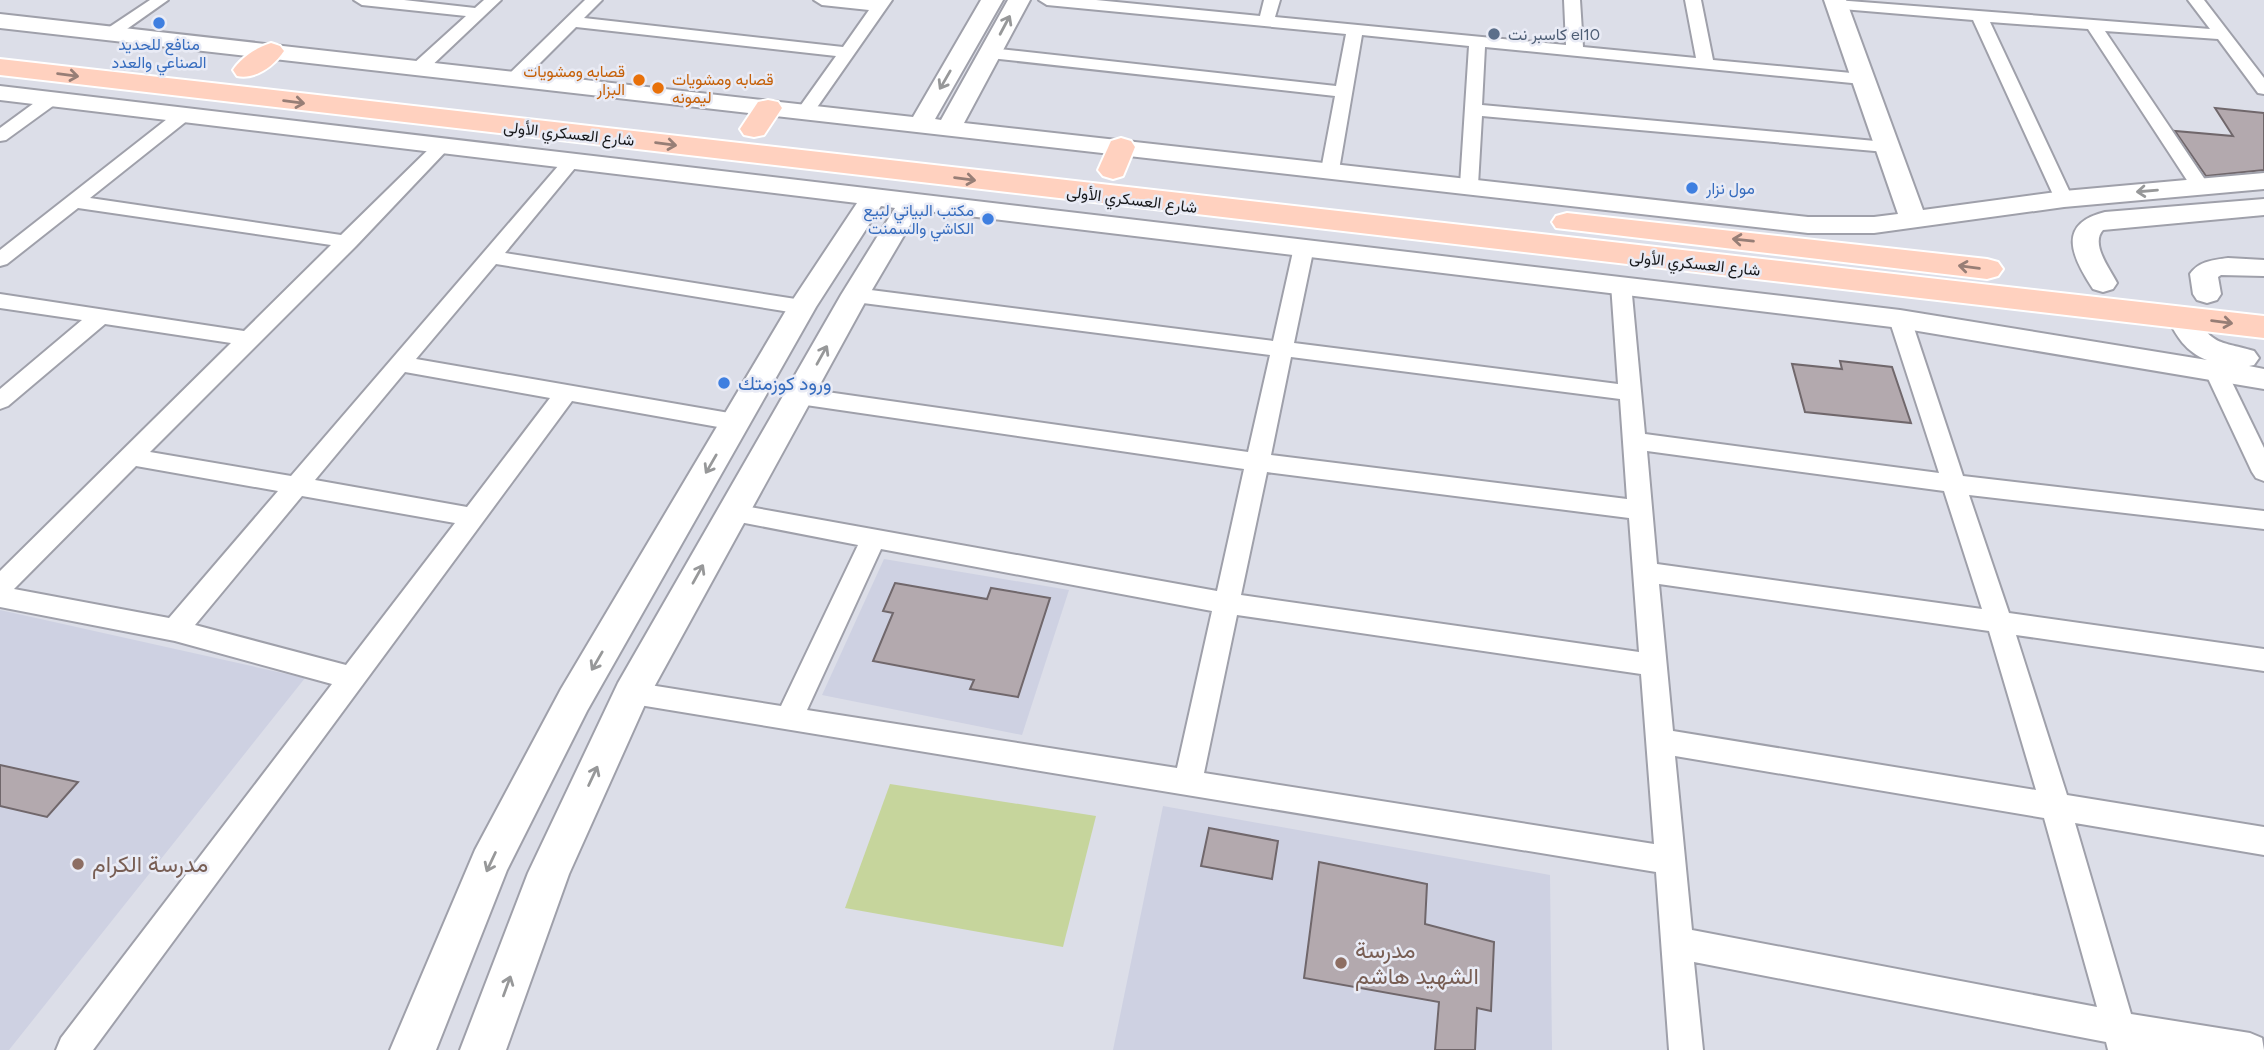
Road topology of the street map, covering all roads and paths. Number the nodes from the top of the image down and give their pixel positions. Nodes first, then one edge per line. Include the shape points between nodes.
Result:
1 (160, 0) edge
2 (362, 0) edge
3 (493, 0) edge
4 (594, 0) edge
5 (822, 0) edge
6 (992, 0) edge
7 (1019, 0) edge
8 (1047, 0) edge
9 (1272, 0) edge
10 (1572, 0) edge
11 (1693, 0) edge
12 (2196, 0) edge
13 (1835, 2) edge
14 (882, 3) edge
15 (1147, 5) edge
16 (479, 13) junction
17 (1979, 16) junction
18 (0, 21) edge
19 (1266, 21) junction
20 (573, 22) junction
21 (2093, 25) junction
22 (1355, 30) junction
23 (111, 33) junction
24 (2223, 35) junction
25 (0, 42) edge
26 (1477, 42) junction
27 (271, 51) junction
28 (1575, 51) junction
29 (847, 52) junction
30 (990, 53) junction
31 (1706, 64) junction
32 (0, 67) edge
33 (419, 68) junction
34 (246, 70) junction
35 (514, 79) junction
36 (1862, 79) junction
37 (2264, 89) edge
38 (1344, 92) junction
39 (0, 93) edge
40 (51, 99) junction
41 (1474, 110) junction
42 (805, 112) junction
43 (182, 116) junction
44 (753, 130) junction
45 (0, 136) edge
46 (441, 147) junction
47 (1886, 147) junction
48 (897, 159) junction
49 (571, 162) junction
50 (934, 164) junction
51 (1330, 170) junction
52 (720, 177) junction
53 (1106, 183) junction
54 (1469, 185) junction
55 (2201, 187) junction
56 (2258, 187) edge
57 (2064, 199) junction
58 (75, 202) junction
59 (2264, 207) edge
60 (1913, 220) junction
61 (1811, 237) junction
62 (349, 242) junction
63 (1304, 247) junction
64 (490, 257) junction
65 (0, 260) edge
66 (830, 264) junction
67 (2264, 268) edge
68 (1619, 269) junction
69 (862, 283) junction
70 (2103, 283) junction
71 (2207, 294) junction
72 (0, 301) edge
73 (2264, 301) edge
74 (802, 307) junction
75 (102, 315) junction
76 (2181, 317) junction
77 (1900, 319) junction
78 (2264, 327) edge
79 (250, 339) junction
80 (1282, 348) junction
81 (2264, 360) edge
82 (400, 364) junction
83 (2216, 372) junction
84 (2264, 379) edge
85 (566, 393) junction
86 (1630, 393) junction
87 (799, 396) junction
88 (0, 401) edge
89 (735, 422) junction
90 (1634, 441) junction
91 (132, 457) junction
92 (1257, 462) junction
93 (2264, 472) edge
94 (1954, 484) junction
95 (297, 486) junction
96 (1640, 510) junction
97 (733, 513) junction
98 (473, 517) junction
99 (2264, 520) edge
100 (874, 538) junction
101 (1645, 572) junction
102 (0, 587) edge
103 (0, 597) edge
104 (1227, 603) junction
105 (1999, 622) junction
106 (175, 630) junction
107 (2264, 660) edge
108 (1653, 665) junction
109 (352, 678) junction
110 (631, 694) junction
111 (789, 719) junction
112 (1660, 741) junction
113 (1188, 782) junction
114 (2056, 808) junction
115 (2264, 841) edge
116 (1670, 860) junction
117 (1677, 943) junction
118 (2121, 1039) edge
119 (73, 1050) edge
120 (413, 1050) edge
121 (483, 1050) edge
122 (1686, 1050) edge
123 (2250, 1050) edge

1 - 23 street
2 - 16 street
3 - 16 street
4 - 20 street
5 - 14 street
6 -> 48 street
30 -> 7 street
8 - 15 street
9 - 19 street
10 - 28 street
11 - 31 street
12 - 24 street
13 - 17 street
13 - 36 street
14 - 29 street
15 - 19 street
16 - 33 street
17 - 21 street
17 - 57 street
18 - 23 street
19 - 22 street
20 - 29 street
20 - 35 street
21 - 24 street
21 - 55 street
22 - 26 street
22 - 38 street
23 - 27 street
24 - 37 street
25 - 34 main road, شارع العسكري الأولى
26 - 28 street
26 - 41 street
27 - 33 street
27 - 34 main road
28 - 31 street
29 - 42 street
30 - 38 street
30 - 50 street
31 - 36 street
32 -> 44 main road, شارع العسكري الأولى
33 - 35 street
34 - 44 main road, شارع العسكري الأولى
35 - 44 street
36 - 47 street
38 - 51 street
39 - 40 street
40 - 43 street
40 - 45 street
41 - 47 street
41 - 54 street
42 - 44 street
42 - 48 street
43 - 46 street
43 - 58 street
44 - 48 main road, شارع العسكري الأولى
44 - 52 main road
46 - 49 street
46 - 62 street
47 - 60 street
48 - 50 main road, شارع العسكري الأولى
48 - 50 street
48 - 52 street
48 - 66 street
49 - 52 street
49 - 64 street
50 - 53 main road, شارع العسكري الأولى
50 - 53 street
50 - 69 street
51 - 53 street
51 - 54 street
61 -> 53 main road, شارع العسكري الأولى
53 - 63 street
53 - 68 main road, شارع العسكري الأولى
54 - 61 street
55 - 56 street
55 -> 57 street
57 - 60 street
58 - 62 street
58 - 65 street
59 - 70 street via 2105,220 2091,225 2083,239
60 - 61 street
70 -> 61 main road, شارع العسكري الأولى
62 - 79 street
63 - 68 street
63 - 80 street
64 - 74 street
64 - 82 street
66 - 69 street
66 - 74 street
67 - 71 street via 2214,268 2204,274
68 - 76 main road, شارع العسكري الأولى
68 - 77 street
68 - 86 street
69 - 80 street
87 -> 69 street
70 - 71 main road, شارع العسكري الأولى
71 - 73 main road, شارع العسكري الأولى
72 - 75 street
74 - 89 street
75 - 79 street
75 - 88 street
76 -> 78 main road, شارع العسكري الأولى
76 - 81 street via 2191,339 2206,349
77 - 83 street
77 - 94 street
79 - 91 street
80 - 86 street
80 - 92 street
82 - 85 street
82 - 95 street
83 - 84 street
83 - 93 street
85 - 89 street
85 - 98 street
86 - 90 street
87 - 92 street
87 - 97 street
89 -> 120 street via 575,700 489,863
90 - 94 street
90 - 96 street
91 - 95 street
91 - 102 street
92 - 96 street
92 - 104 street
94 - 99 street
94 - 105 street
95 - 98 street
95 - 106 street
96 - 101 street
97 - 100 street
110 -> 97 street
98 - 109 street
100 - 104 street
100 - 111 street
101 - 105 street
101 - 108 street
103 - 106 street
104 - 108 street
104 - 113 street
105 - 107 street
105 - 114 street
106 - 109 street
108 - 112 street
109 - 119 street
110 - 111 street
121 -> 110 street via 549,873
111 - 113 street
112 - 114 street
112 - 116 street
113 - 116 street
114 - 115 street
114 - 118 street
116 - 117 street
117 - 118 street
117 - 122 street
118 - 123 street

